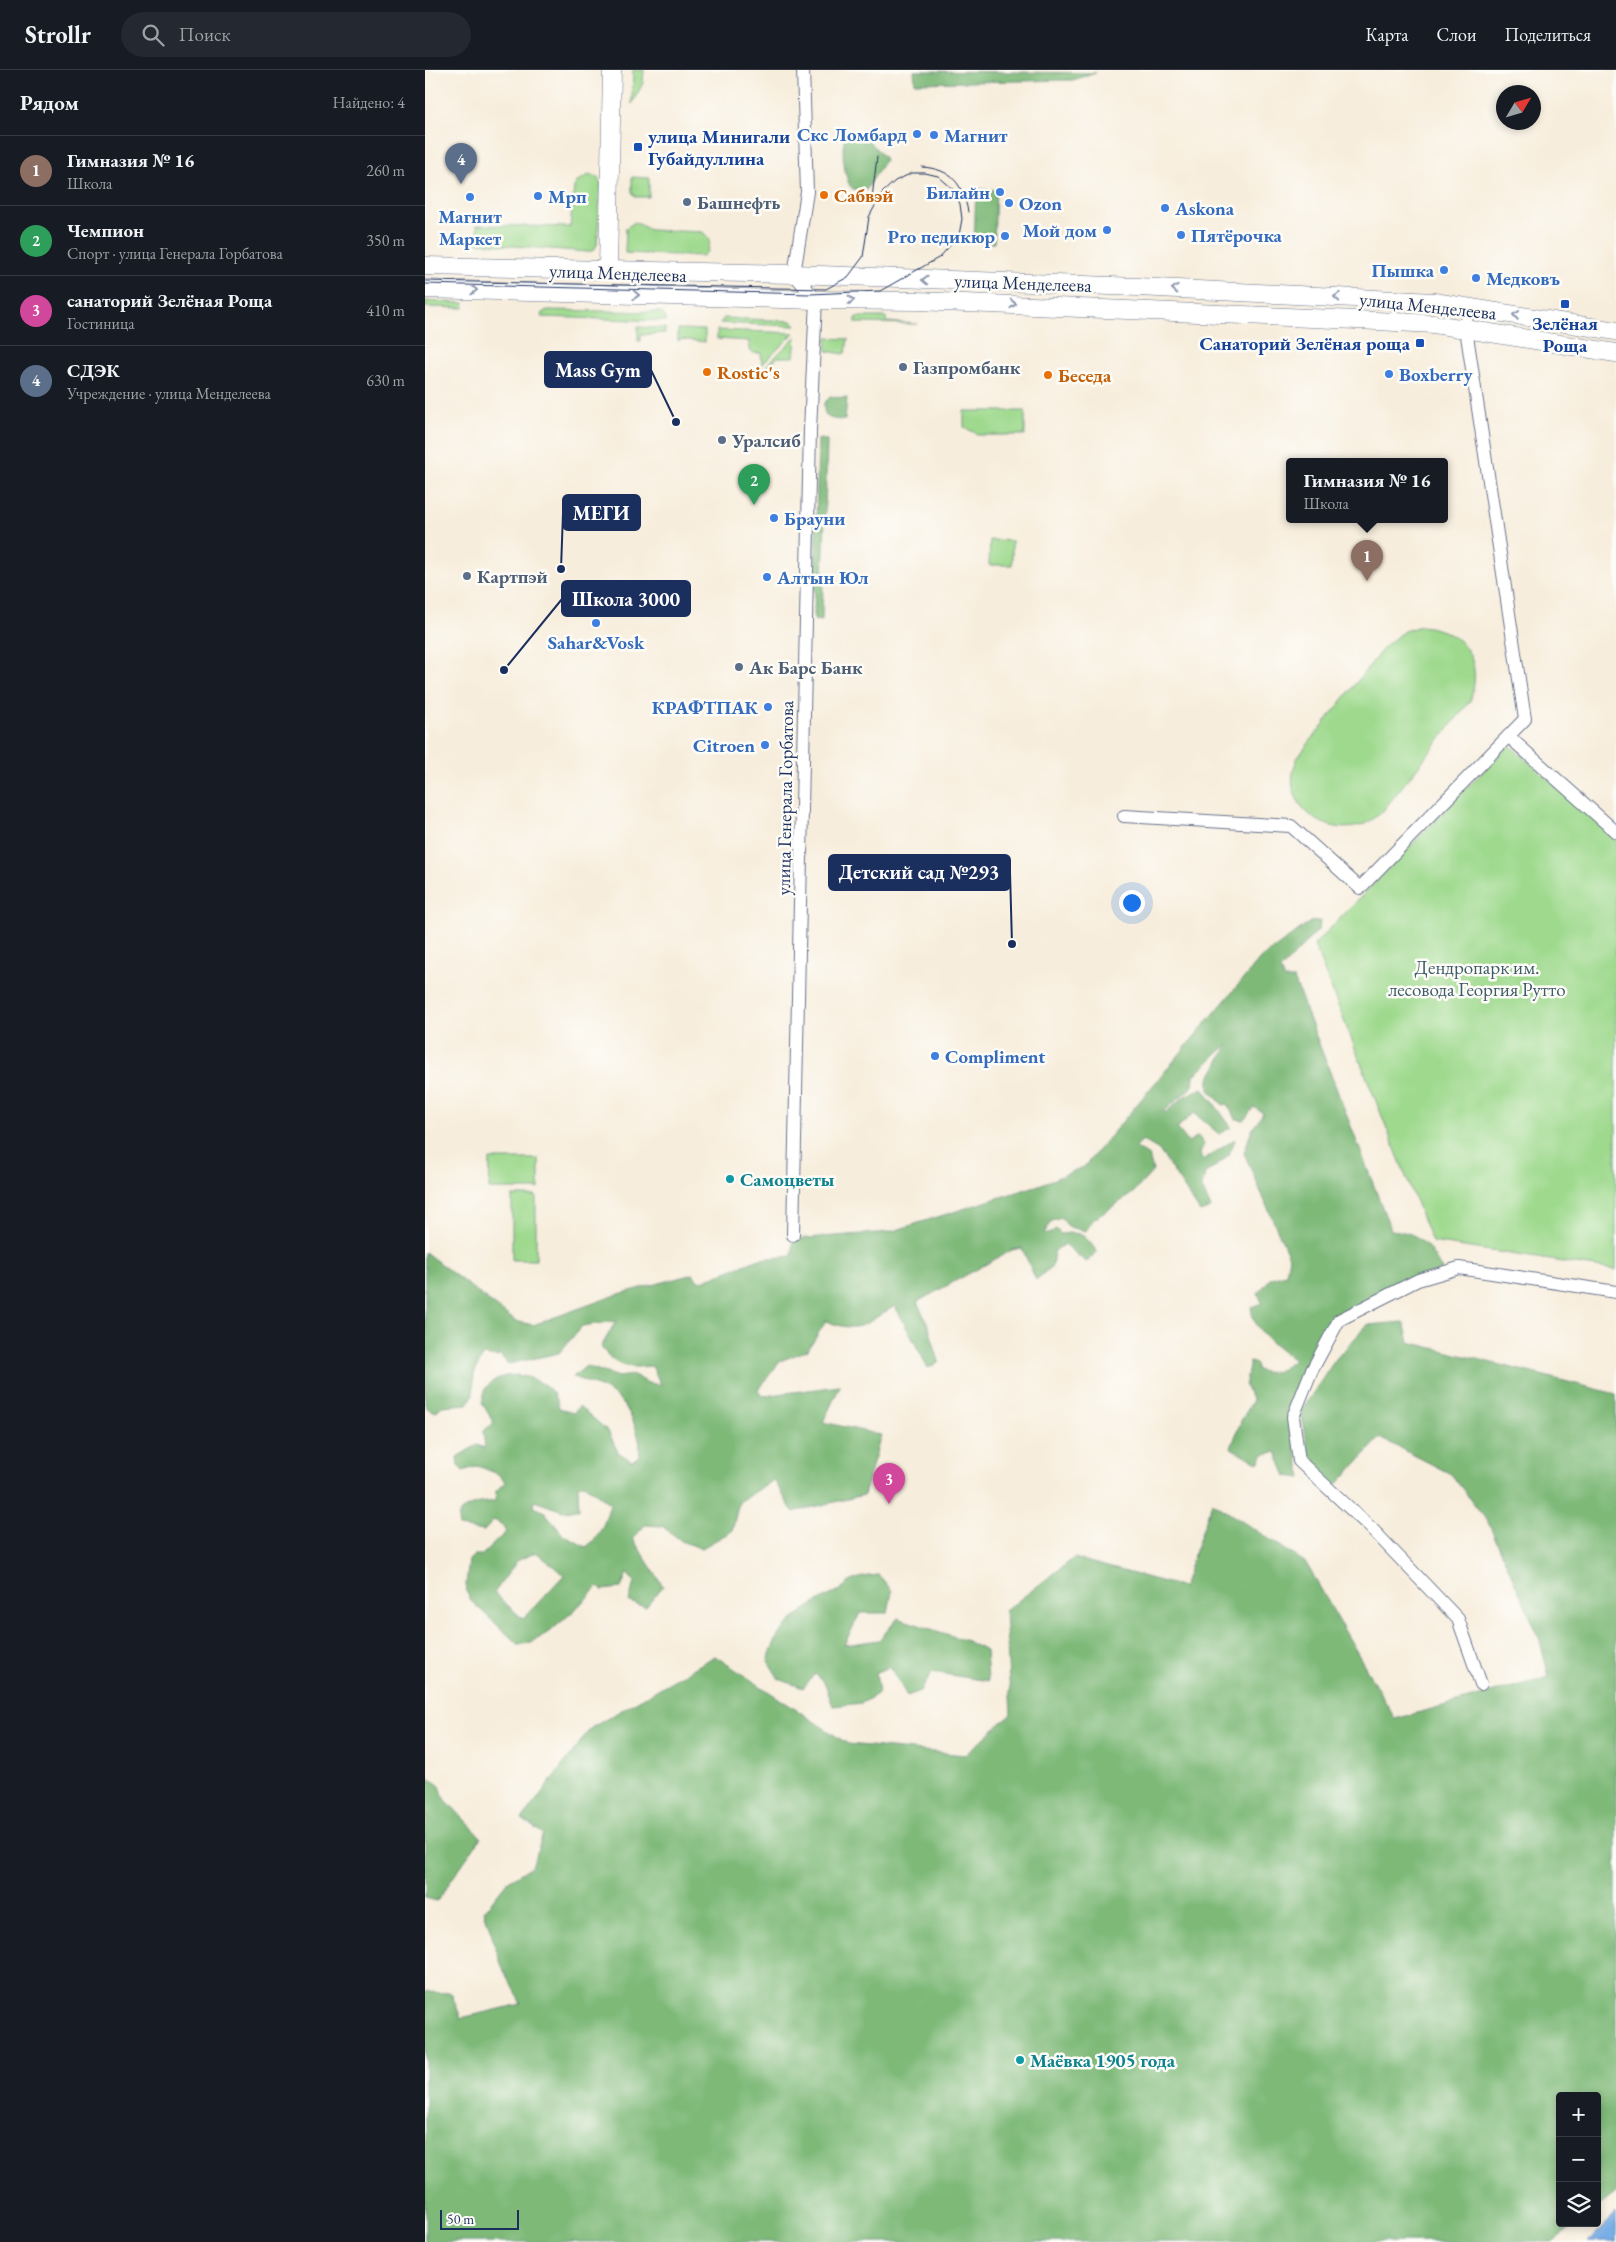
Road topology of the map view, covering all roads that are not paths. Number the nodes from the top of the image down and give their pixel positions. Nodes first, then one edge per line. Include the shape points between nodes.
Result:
1 (612, 70) edge
2 (803, 70) edge
3 (425, 266) edge
4 (608, 269) junction
5 (794, 274) junction
6 (425, 288) edge
7 (816, 300) junction
8 (1467, 308) junction
9 (1466, 329) junction
10 (1616, 331) edge
11 (1616, 353) edge
12 (1508, 736) junction
13 (1124, 816) dead end
14 (1616, 832) edge
15 (793, 1235) dead end
16 (1616, 1292) edge
17 (1481, 1684) dead end

1 - 4 main road
2 - 5 street via 807,192
3 - 4 main road, улица Менделеева
4 - 5 main road, улица Менделеева
5 - 7 street
8 -> 5 main road, улица Менделеева via 1434,302
6 -> 7 main road, улица Менделеева
7 -> 9 main road, улица Менделеева via 918,300 1162,310 1425,323
7 - 15 street, улица Генерала Горбатова via 810,430
8 - 9 street
10 -> 8 main road, улица Менделеева
9 - 11 main road, улица Менделеева
9 - 12 street via 1525,719
12 - 13 street via 1360,888 1291,826
12 - 14 street
16 - 17 street via 1459,1268 1418,1280 1339,1320 1311,1372 1293,1417 1299,1461 1371,1528 1458,1620

